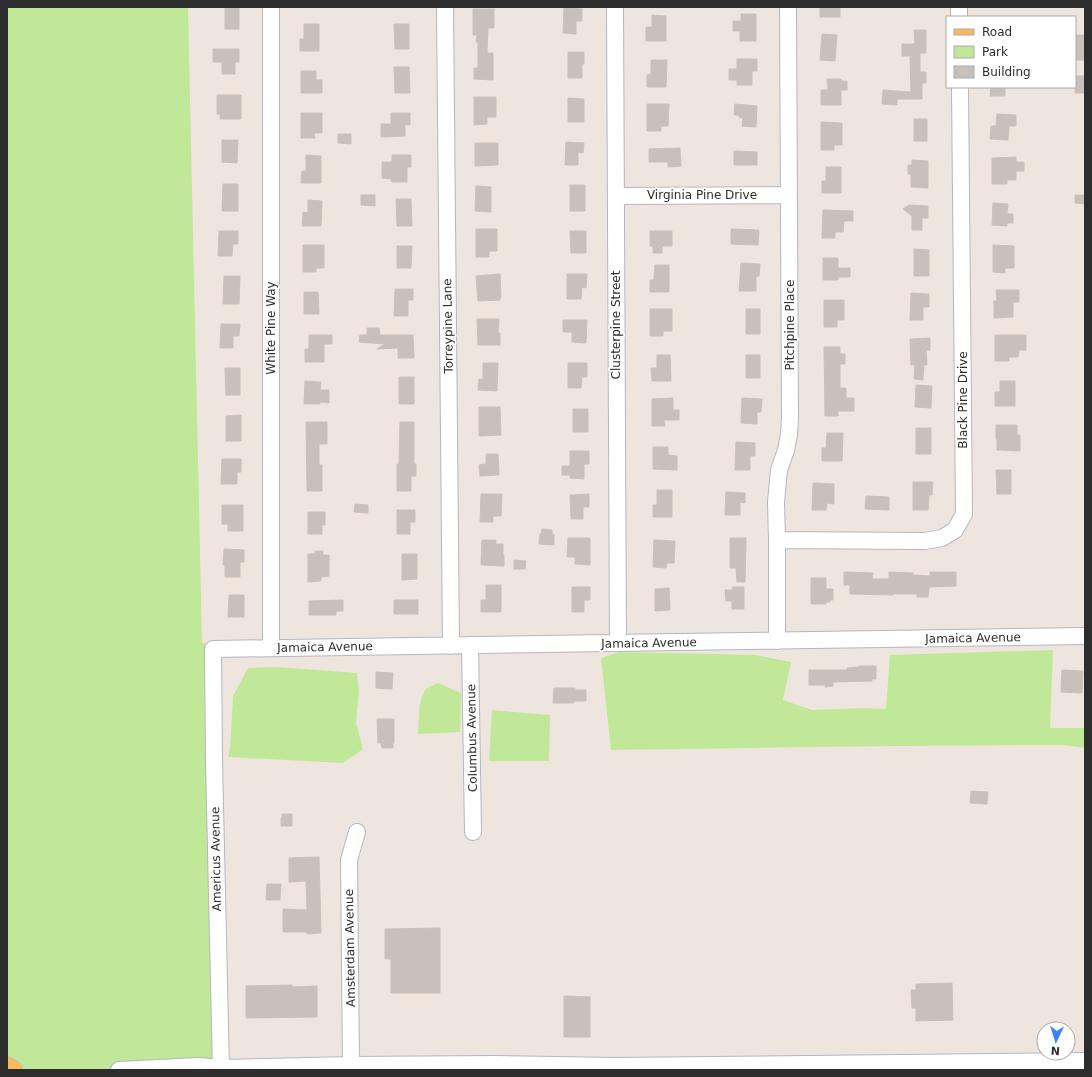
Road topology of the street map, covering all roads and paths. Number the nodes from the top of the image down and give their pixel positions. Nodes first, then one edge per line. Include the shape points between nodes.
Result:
1 (271, 7) edge
2 (444, 7) edge
3 (615, 7) edge
4 (788, 7) edge
5 (960, 88) edge
6 (789, 194) junction
7 (616, 196) junction
8 (778, 540) junction
9 (1085, 636) edge
10 (777, 641) junction
11 (618, 643) junction
12 (470, 645) junction
13 (451, 646) junction
14 (271, 648) junction
15 (213, 649) joint
16 (358, 832) dead end
17 (473, 832) dead end
18 (1085, 1061) edge
19 (352, 1065) junction
20 (7, 1067) edge
21 (221, 1069) edge
22 (12, 1070) edge
23 (119, 1070) edge

1 - 14 street, White Pine Way
2 - 13 street, Torreypine Lane
3 - 7 street, Clusterpine Street
4 - 6 street, Pitchpine Place
5 - 8 street, Black Pine Drive via 964,514 956,530 942,538
6 - 7 street, Virginia Pine Drive
6 - 8 street, Pitchpine Place via 790,418 786,450 779,470 776,502
7 - 11 street, Clusterpine Street
8 - 10 street, Pitchpine Place
9 - 10 street, Jamaica Avenue
10 - 11 street, Jamaica Avenue
11 - 12 street, Jamaica Avenue
12 - 13 street, Jamaica Avenue
12 - 17 street, Columbus Avenue
13 - 14 street, Jamaica Avenue
14 - 15 street, Jamaica Avenue
15 - 21 street, Americus Avenue
16 - 19 street, Amsterdam Avenue via 349,860
18 - 19 street via 623,1066
19 - 21 street
20 - 22 main road
21 - 23 street via 199,1066

